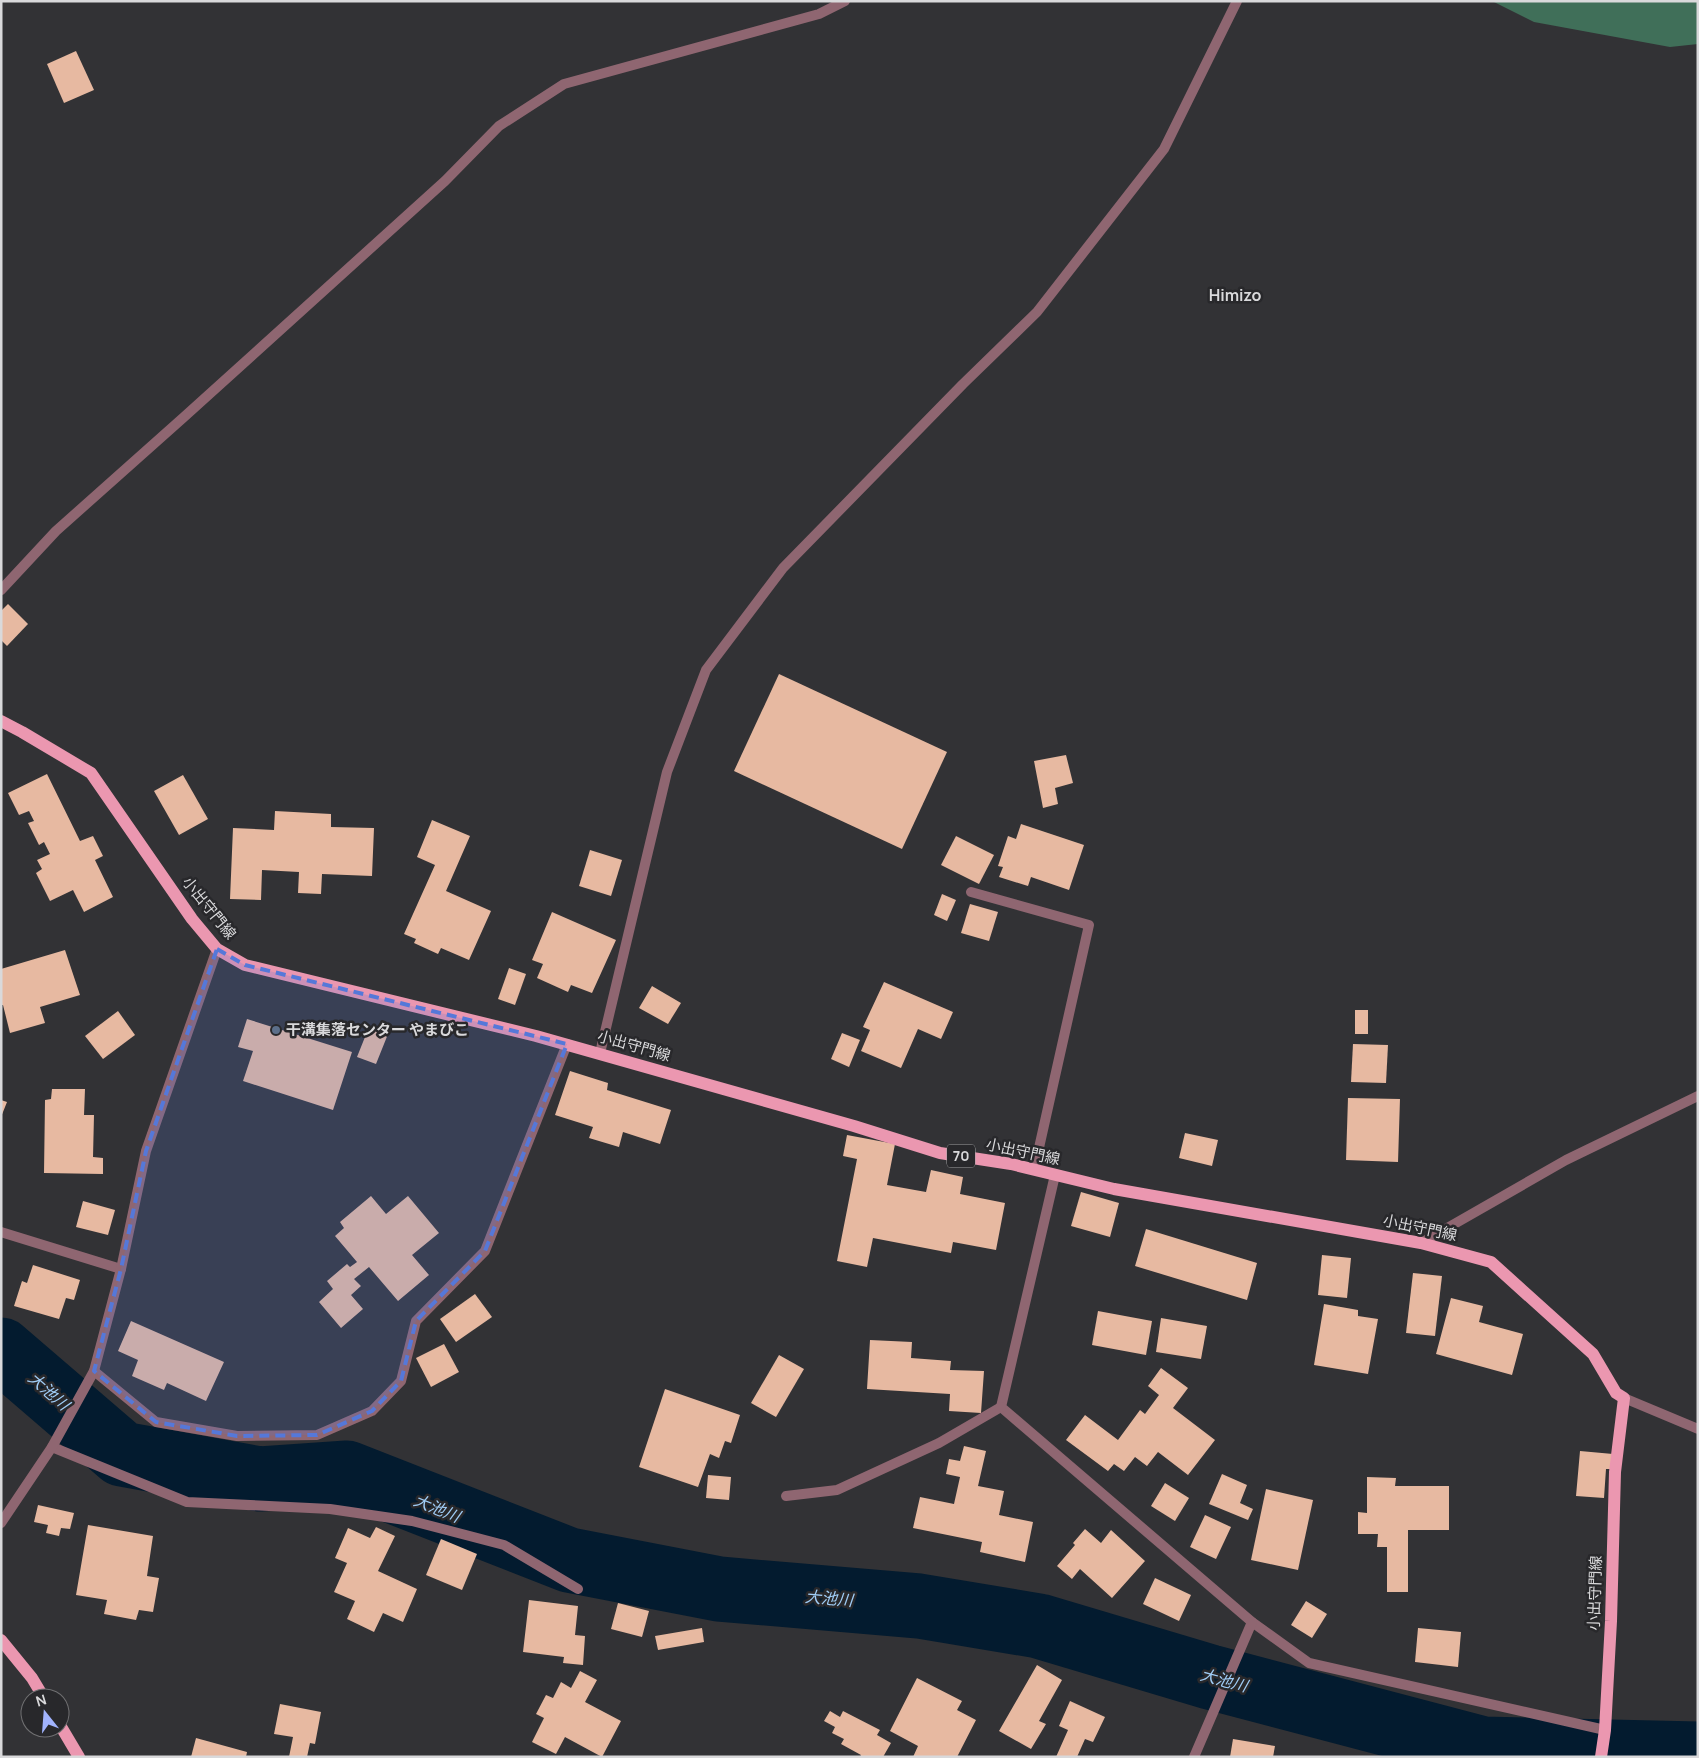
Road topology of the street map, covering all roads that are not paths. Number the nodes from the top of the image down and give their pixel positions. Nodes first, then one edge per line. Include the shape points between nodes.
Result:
1 (845, 1) edge
2 (1237, 1) edge
3 (1, 590) edge
4 (1, 721) edge
5 (971, 892) dead end
6 (217, 949) junction
7 (568, 1044) junction
8 (600, 1053) junction
9 (1698, 1096) edge
10 (1034, 1170) junction
11 (1055, 1175) junction
12 (1, 1232) edge
13 (1421, 1243) junction
14 (121, 1269) junction
15 (94, 1371) junction
16 (1624, 1398) junction
17 (1000, 1407) junction
18 (1698, 1429) edge
19 (52, 1447) junction
20 (786, 1496) dead end
21 (1, 1523) edge
22 (578, 1589) dead end
23 (1252, 1622) junction
24 (1, 1640) edge
25 (38, 1688) edge
26 (1605, 1730) junction
27 (67, 1738) edge
28 (78, 1757) edge
29 (1194, 1757) edge
30 (1602, 1757) edge

1 - 3 street via 818,14 564,84 499,126 445,181 56,530
2 - 8 street via 1164,149 1037,312 783,568 706,670 667,772
4 - 6 main road, 小出守門線 / 70 via 91,773
5 - 10 street via 1088,924
6 - 7 main road, 小出守門線 / 70 via 245,965
6 - 14 street via 146,1151
7 - 8 main road, 小出守門線 / 70
7 - 15 street via 485,1251 416,1321 401,1381 372,1411 316,1435 237,1436 156,1422
8 - 10 main road, 小出守門線 / 70 via 940,1153
9 - 13 street via 1566,1160
10 - 11 main road, 小出守門線 / 70
11 - 13 main road, 小出守門線 / 70 via 1114,1189
11 - 17 street
12 - 14 street
13 - 16 main road, 小出守門線 / 70 via 1490,1262 1593,1354 1616,1393
14 - 15 street
15 - 19 street
16 - 18 street
16 - 26 main road, 小出守門線 via 1615,1472
17 - 20 street via 939,1443 837,1490
17 - 23 street
19 - 21 street
19 - 22 street via 187,1502 330,1509 412,1521 504,1545
23 - 26 street via 1309,1663
23 - 29 street
24 - 25 main road
26 - 30 main road, 小出守門線
27 - 28 main road

